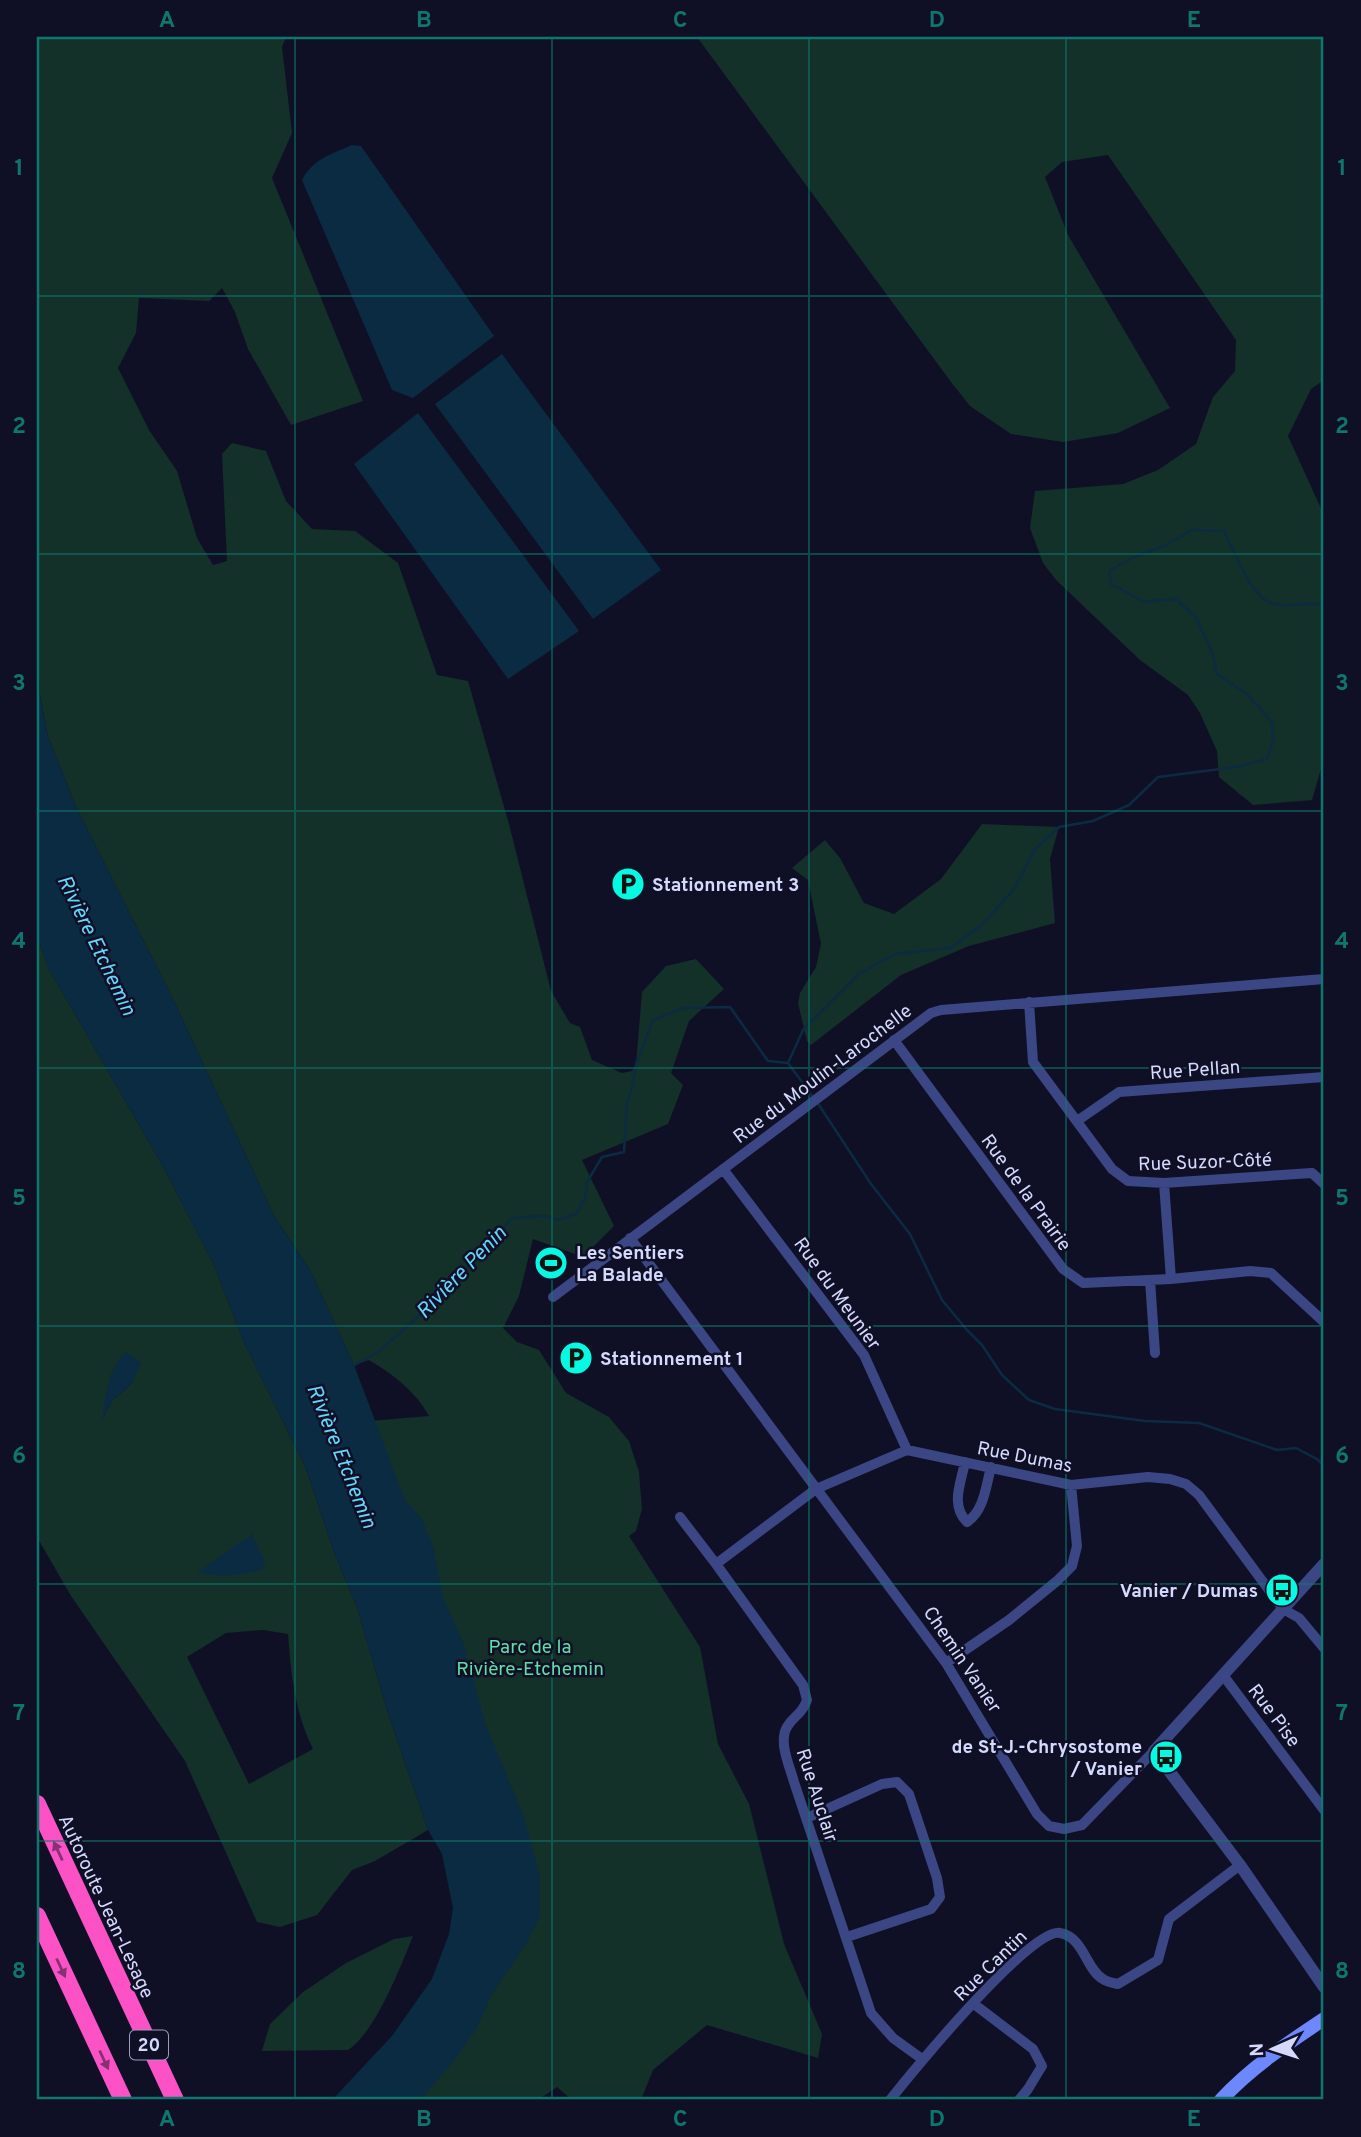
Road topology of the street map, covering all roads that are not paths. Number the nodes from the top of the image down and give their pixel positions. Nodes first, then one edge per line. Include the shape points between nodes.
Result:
1 (1324, 979) edge
2 (1029, 1002) junction
3 (894, 1040) junction
4 (1324, 1077) edge
5 (1077, 1121) junction
6 (723, 1169) junction
7 (1164, 1183) junction
8 (1324, 1184) edge
9 (630, 1238) junction
10 (1171, 1279) junction
11 (1150, 1280) junction
12 (552, 1297) dead end
13 (1324, 1322) edge
14 (1155, 1353) dead end
15 (907, 1450) junction
16 (965, 1462) junction
17 (990, 1467) junction
18 (1071, 1485) junction
19 (816, 1489) junction
20 (680, 1517) dead end
21 (716, 1564) junction
22 (1324, 1564) edge
23 (1283, 1609) junction
24 (1324, 1648) edge
25 (946, 1662) junction
26 (1223, 1675) junction
27 (1154, 1751) junction
28 (37, 1804) edge
29 (1324, 1810) edge
30 (807, 1818) junction
31 (1240, 1865) junction
32 (37, 1916) edge
33 (847, 1937) junction
34 (1324, 1987) edge
35 (974, 2004) junction
36 (1324, 2019) edge
37 (922, 2059) junction
38 (124, 2100) edge
39 (176, 2100) edge
40 (890, 2100) edge
41 (1019, 2100) edge
42 (1221, 2100) edge

1 - 2 street, Rue du Moulin-Larochelle
2 - 3 street, Rue du Moulin-Larochelle via 941,1010
2 - 5 street, Rue Suzor-Côté via 1033,1062
3 - 6 street, Rue du Moulin-Larochelle
3 - 11 street, Rue de la Prairie via 1063,1269 1083,1283
4 - 5 street, Rue Pellan via 1119,1091
5 - 7 street, Rue Suzor-Côté via 1112,1170 1128,1181
6 - 9 street, Rue du Moulin-Larochelle
6 - 15 street, Rue du Meunier via 864,1355
7 - 8 street, Rue Suzor-Côté via 1312,1174
7 - 10 street
9 - 12 street, Rue du Moulin-Larochelle
9 - 19 street, Chemin Vanier
10 - 11 street, Rue de la Prairie
10 - 13 street, Rue de la Prairie via 1250,1270 1270,1273
11 - 14 street
15 - 16 street, Rue Dumas
15 - 19 street
16 - 17 street, Rue Dumas
16 - 17 street via 956,1503 967,1522 982,1503
17 - 18 street, Rue Dumas
18 - 23 street, Rue Dumas via 1148,1477 1186,1485 1199,1495
18 - 25 street via 1077,1546 1072,1566 1009,1620
19 - 21 street
19 - 25 street, Chemin Vanier
20 - 21 street, Rue Auclair
21 - 30 street, Rue Auclair via 803,1685 807,1700 786,1728 783,1744
22 - 23 street, Chemin Vanier
23 - 24 street, Rue Dumas via 1299,1618
23 - 26 street, Chemin Vanier
25 - 27 street, Chemin Vanier via 1037,1814 1049,1826 1082,1825
26 - 27 street, Chemin Vanier
26 - 29 street, Rue Pise
27 - 31 street
39 -> 28 highway, Autoroute Jean-Lesage / 20
30 - 33 street, Rue Auclair
30 - 33 street via 882,1784 897,1782 909,1794 940,1897 931,1909
31 - 34 street
31 - 35 street, Rue Cantin via 1169,1919 1158,1960 1118,1984 1101,1979 1076,1942 1056,1932 1011,1964
32 -> 38 highway, 20
33 - 37 street, Rue Auclair via 871,2013 892,2038
35 - 37 street, Rue Cantin
35 - 41 street via 1033,2049 1042,2066
36 - 42 main road via 1267,2059
37 - 40 street, Rue Cantin

